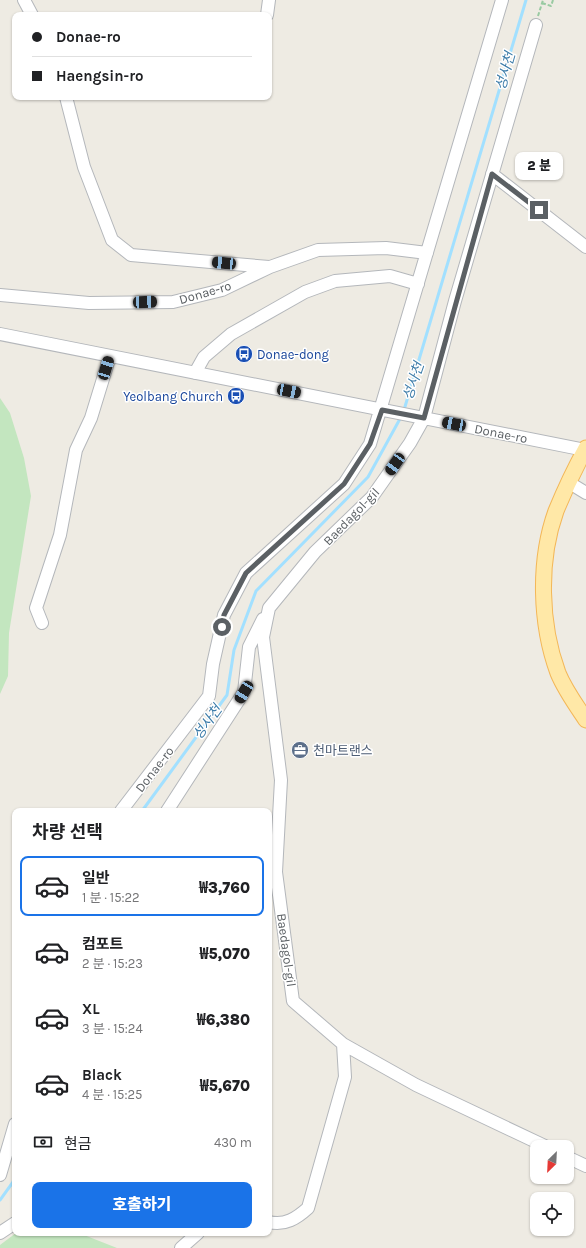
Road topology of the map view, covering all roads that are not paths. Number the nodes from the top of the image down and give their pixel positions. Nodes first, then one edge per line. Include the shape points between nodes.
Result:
1 (24, 0) edge
2 (269, 0) edge
3 (502, 0) edge
4 (30, 12) edge
5 (267, 12) edge
6 (536, 25) road end
7 (67, 100) edge
8 (492, 174) junction
9 (586, 247) edge
10 (427, 253) junction
11 (270, 267) junction
12 (418, 284) junction
13 (0, 295) edge
14 (0, 334) edge
15 (110, 356) junction
16 (195, 373) junction
17 (385, 410) junction
18 (420, 417) junction
19 (585, 449) edge
20 (568, 482) junction
21 (586, 493) edge
22 (269, 608) junction
23 (42, 623) dead end
24 (586, 720) edge
25 (123, 808) edge
26 (169, 808) edge
27 (343, 1044) junction
28 (12, 1134) edge
29 (532, 1140) edge
30 (574, 1160) edge
31 (586, 1166) edge
32 (0, 1175) edge
33 (272, 1223) edge
34 (12, 1225) edge
35 (0, 1233) edge
36 (195, 1236) edge
37 (181, 1248) edge

1 - 4 street
2 - 5 street
3 - 10 street, Donae-ro
6 - 8 street, Baedagol-gil
7 - 11 street via 84,167 112,240 131,255
8 - 9 street
8 - 18 street, Baedagol-gil
10 - 11 street, Donae-ro via 386,248 318,250
10 - 12 street, Donae-ro
11 - 13 street, Donae-ro via 222,290 173,302 89,304
12 - 16 street via 390,276 335,281 305,292 231,334 204,357
12 - 17 street, Donae-ro
14 - 15 street
15 - 16 street
15 - 23 street via 90,418 76,450 60,535 36,608
16 - 17 street
17 - 18 street, Donae-ro
17 - 25 street, Donae-ro via 370,444 344,484 246,573 224,615 209,696
18 - 19 street, Donae-ro
18 - 22 street, Baedagol-gil via 410,443 372,497 315,552
19 - 20 main road
20 - 21 street
20 - 24 main road via 556,513 548,546 544,603 548,635 558,673 568,694
22 - 26 street, Baedagol-gil via 249,647 244,692
22 - 27 street, Baedagol-gil via 263,637 281,780 276,872 293,1001
27 - 29 street, Baedagol-gil via 416,1085
27 - 33 street via 345,1078 308,1208 296,1218 277,1224
28 - 32 street
30 - 31 street
34 - 35 street
36 - 37 street

